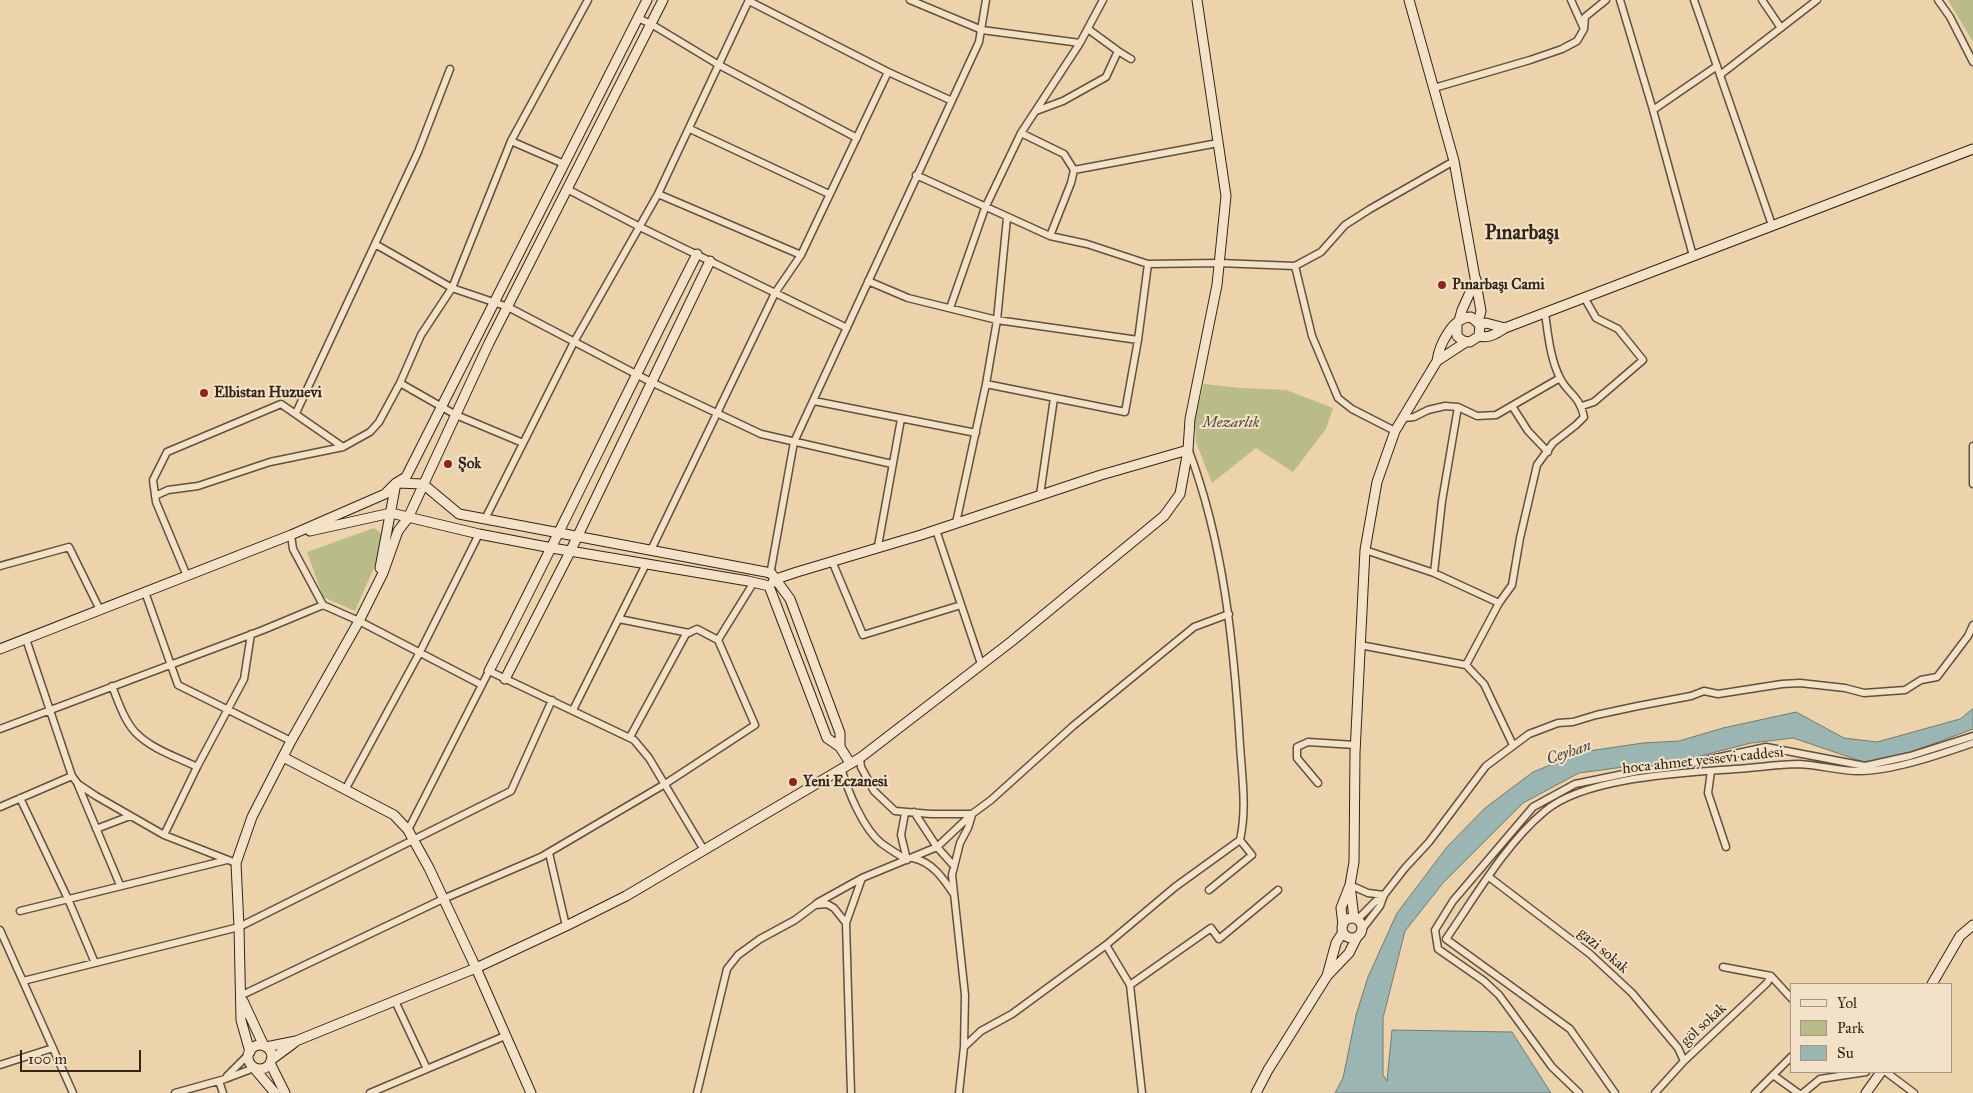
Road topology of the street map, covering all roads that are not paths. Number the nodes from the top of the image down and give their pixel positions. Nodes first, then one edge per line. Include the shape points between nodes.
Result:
1 (588, 0) edge
2 (647, 0) edge
3 (663, 0) edge
4 (749, 0) edge
5 (910, 0) edge
6 (986, 0) edge
7 (1103, 0) edge
8 (1197, 0) edge
9 (1408, 0) edge
10 (1571, 0) edge
11 (1606, 0) edge
12 (1620, 0) edge
13 (1694, 0) edge
14 (1762, 0) edge
15 (1817, 0) edge
16 (1938, 0) edge
17 (638, 18) junction
18 (651, 24) junction
19 (1088, 28) junction
20 (1584, 28) junction
21 (1781, 28) junction
22 (982, 30) junction
23 (1080, 43) junction
24 (1118, 51) junction
25 (1131, 59) dead end
26 (1973, 62) edge
27 (719, 65) junction
28 (1717, 66) junction
29 (450, 69) dead end
30 (888, 72) junction
31 (1720, 75) junction
32 (1434, 88) junction
33 (950, 100) junction
34 (1653, 110) junction
35 (1036, 111) junction
36 (690, 129) junction
37 (1021, 132) junction
38 (857, 138) junction
39 (511, 141) junction
40 (1218, 143) junction
41 (1973, 149) edge
42 (1454, 161) junction
43 (564, 164) junction
44 (1074, 170) junction
45 (916, 175) junction
46 (567, 189) junction
47 (658, 194) junction
48 (829, 194) junction
49 (985, 208) junction
50 (1007, 218) junction
51 (1772, 225) junction
52 (640, 227) junction
53 (1050, 236) junction
54 (375, 244) junction
55 (696, 254) junction
56 (801, 255) junction
57 (1693, 256) junction
58 (710, 261) junction
59 (1219, 263) junction
60 (1148, 264) junction
61 (1295, 266) junction
62 (1476, 279) junction
63 (868, 281) junction
64 (452, 288) junction
65 (775, 293) junction
66 (1584, 298) junction
67 (495, 302) junction
68 (508, 307) junction
69 (950, 308) junction
70 (1545, 313) junction
71 (997, 320) junction
72 (1458, 323) junction
73 (1479, 323) junction
74 (846, 328) junction
75 (1505, 328) junction
76 (1479, 336) junction
77 (1138, 340) junction
78 (574, 342) junction
79 (1466, 342) junction
80 (1437, 361) junction
81 (636, 374) junction
82 (1560, 378) junction
83 (652, 382) junction
84 (400, 383) junction
85 (986, 384) junction
86 (1054, 398) junction
87 (814, 400) junction
88 (1512, 406) junction
89 (1582, 406) junction
90 (442, 407) junction
91 (1458, 407) junction
92 (296, 413) junction
93 (717, 413) junction
94 (456, 415) junction
95 (1404, 418) junction
96 (901, 419) junction
97 (1395, 431) junction
98 (976, 432) junction
99 (794, 442) junction
100 (523, 443) junction
101 (1973, 446) edge
102 (343, 447) junction
103 (1188, 450) junction
104 (1548, 452) junction
105 (892, 464) junction
106 (396, 482) junction
107 (423, 484) junction
108 (1973, 484) edge
109 (1040, 495) junction
110 (156, 496) junction
111 (391, 513) junction
112 (408, 518) junction
113 (485, 519) junction
114 (956, 523) junction
115 (936, 530) junction
116 (559, 533) junction
117 (479, 534) junction
118 (290, 535) junction
119 (577, 536) junction
120 (878, 546) junction
121 (552, 548) junction
122 (651, 550) junction
123 (1365, 550) junction
124 (570, 552) junction
125 (832, 561) junction
126 (646, 564) junction
127 (0, 566) edge
128 (1434, 573) junction
129 (187, 576) junction
130 (772, 579) junction
131 (754, 582) junction
132 (145, 592) junction
133 (1499, 603) junction
134 (961, 604) junction
135 (323, 605) junction
136 (100, 610) junction
137 (1229, 614) junction
138 (619, 619) junction
139 (360, 621) junction
140 (1973, 624) edge
141 (689, 633) junction
142 (251, 634) junction
143 (26, 639) junction
144 (718, 640) junction
145 (1360, 645) junction
146 (0, 650) edge
147 (420, 652) junction
148 (170, 664) junction
149 (981, 664) junction
150 (1466, 665) junction
151 (489, 671) junction
152 (505, 679) junction
153 (482, 685) junction
154 (112, 686) junction
155 (552, 700) junction
156 (50, 709) junction
157 (227, 710) junction
158 (573, 710) junction
159 (0, 729) edge
160 (1973, 736) edge
161 (630, 737) junction
162 (291, 741) junction
163 (1973, 743) edge
164 (1355, 745) junction
165 (1513, 745) junction
166 (840, 747) junction
167 (283, 757) junction
168 (860, 758) junction
169 (846, 765) junction
170 (197, 767) junction
171 (1711, 771) junction
172 (72, 776) junction
173 (1318, 783) dead end
174 (78, 784) junction
175 (665, 784) junction
176 (345, 790) junction
177 (20, 798) junction
178 (0, 807) edge
179 (914, 812) junction
180 (906, 813) junction
181 (972, 814) junction
182 (130, 816) junction
183 (96, 829) junction
184 (408, 830) junction
185 (164, 835) junction
186 (414, 840) junction
187 (1240, 840) junction
188 (937, 847) junction
189 (1726, 847) dead end
190 (704, 850) junction
191 (549, 853) junction
192 (907, 860) junction
193 (231, 862) junction
194 (954, 866) junction
195 (1489, 877) junction
196 (862, 878) junction
197 (120, 885) junction
198 (1350, 885) junction
199 (1209, 890) dead end
200 (1278, 890) dead end
201 (953, 894) junction
202 (1384, 895) junction
203 (68, 899) junction
204 (443, 899) junction
205 (815, 904) junction
206 (20, 911) dead end
207 (1355, 919) junction
208 (846, 923) junction
209 (1973, 925) edge
210 (566, 926) junction
211 (239, 927) junction
212 (1343, 928) junction
213 (1363, 928) junction
214 (0, 930) edge
215 (1357, 937) junction
216 (1106, 945) junction
217 (95, 963) junction
218 (1723, 967) dead end
219 (476, 968) junction
220 (1326, 976) junction
221 (1771, 976) junction
222 (23, 981) junction
223 (1933, 983) edge
224 (1130, 985) junction
225 (240, 996) junction
226 (1790, 997) edge
227 (395, 1001) junction
228 (505, 1036) junction
229 (296, 1041) junction
230 (265, 1047) junction
231 (964, 1047) junction
232 (53, 1048) junction
233 (249, 1053) junction
234 (1790, 1058) edge
235 (271, 1061) junction
236 (1684, 1061) junction
237 (0, 1065) edge
238 (254, 1068) junction
239 (427, 1069) junction
240 (1860, 1073) edge
241 (1880, 1073) edge
242 (1887, 1073) edge
243 (1773, 1075) junction
244 (222, 1080) junction
245 (73, 1093) edge
246 (175, 1093) edge
247 (223, 1093) edge
248 (275, 1093) edge
249 (285, 1093) edge
250 (370, 1093) edge
251 (531, 1093) edge
252 (697, 1093) edge
253 (851, 1093) edge
254 (959, 1093) edge
255 (1142, 1093) edge
256 (1256, 1093) edge
257 (1579, 1093) edge
258 (1615, 1093) edge
259 (1655, 1093) edge
260 (1755, 1093) edge
261 (1798, 1093) edge
262 (1803, 1093) edge
263 (1866, 1093) edge
264 (1914, 1093) edge

1 - 39 street
2 - 17 street
3 - 18 street
4 - 27 street
4 - 30 street
5 - 22 street
6 - 22 street
7 - 19 street
8 - 40 street
9 - 32 street
10 - 20 street
11 - 20 street via 1585,18
12 - 34 street
13 - 28 street
14 - 21 street
15 - 21 street
16 - 26 street
17 - 18 street
17 - 43 street
18 - 27 street
18 - 46 street
19 - 23 street
19 - 24 street
20 - 32 street via 1577,41 1562,49
21 - 31 street
22 - 23 street
22 - 33 street
23 - 35 street
24 - 25 street
24 - 35 street via 1106,77 1063,101
27 - 36 street
27 - 38 street
28 - 31 street
28 - 34 street
29 - 54 street via 418,152
30 - 33 street
30 - 38 street
31 - 51 street
32 - 42 street
33 - 45 street
34 - 57 street
35 - 37 street
36 - 47 street
36 - 48 street
37 - 44 street via 1064,154
37 - 49 street
38 - 48 street
39 - 43 street
39 - 64 street
40 - 44 street
40 - 59 street via 1226,196
41 - 51 street
42 - 61 street via 1345,225 1320,252
42 - 62 street
43 - 67 street
44 - 53 street
45 - 49 street
45 - 63 street
46 - 52 street
46 - 68 street
47 - 52 street
47 - 56 street
48 - 56 street
49 - 50 street
49 - 69 street
50 - 53 street
50 - 71 street
51 - 57 street
52 - 55 street
52 - 78 street
53 - 60 street
54 - 64 street
54 - 92 street
55 - 58 street
55 - 81 street
56 - 65 street
57 - 66 street
58 - 65 street
58 - 83 street
59 - 60 street
59 - 61 street
59 - 103 street via 1190,419
60 - 77 street
61 - 97 street via 1312,336 1338,398 1352,409
62 - 72 street
62 - 73 street via 1481,311
63 - 69 street via 908,298
63 - 74 street
64 - 67 street
64 - 84 street via 421,335
65 - 74 street
65 - 93 street
66 - 70 street
66 - 89 street via 1596,318 1618,329 1644,360 1594,402
67 - 68 street
67 - 90 street
68 - 78 street
68 - 94 street
69 - 71 street
70 - 75 street
70 - 82 street via 1549,344
71 - 77 street
71 - 85 street
72 - 73 street via 1466,317
72 - 79 street via 1457,336
72 - 80 street via 1443,340
73 - 75 street
73 - 76 street
74 - 87 street
75 - 76 street via 1495,335
76 - 79 street
77 - 86 street via 1124,412
78 - 81 street
78 - 100 street
79 - 80 street
80 - 95 street
81 - 83 street
81 - 116 street
82 - 88 street
82 - 89 street
83 - 93 street
83 - 119 street
84 - 90 street
84 - 102 street via 370,432
85 - 86 street
85 - 98 street
86 - 109 street
87 - 96 street
87 - 99 street
88 - 91 street via 1496,415 1477,416
88 - 104 street via 1528,431
89 - 104 street via 1584,417 1553,443
90 - 94 street
90 - 106 street via 406,477
91 - 95 street via 1445,406
91 - 128 street
92 - 102 street
92 - 110 street via 281,404 167,452 153,480
93 - 99 street via 761,434
93 - 122 street
94 - 100 street
94 - 107 street
95 - 97 street
96 - 98 street
96 - 105 street
97 - 123 street via 1377,482
98 - 114 street
99 - 105 street
99 - 130 street
100 - 113 street
101 - 108 street
102 - 110 street via 270,462
103 - 109 street
103 - 137 street via 1202,484
103 - 149 street via 1180,494 1164,516
104 - 133 street via 1537,465 1512,585
105 - 120 street
106 - 107 street
106 - 111 street
106 - 118 street via 385,494
107 - 112 street
107 - 113 street via 459,514
109 - 114 street
110 - 129 street
111 - 112 street
111 - 118 street
111 - 139 street via 379,575
112 - 117 street
112 - 139 street via 398,531 383,574
113 - 116 street
114 - 115 street
115 - 120 street
115 - 134 street
116 - 119 street
116 - 121 street
117 - 121 street
117 - 147 street
118 - 129 street
118 - 135 street via 293,549
119 - 122 street
119 - 124 street
120 - 125 street
121 - 124 street
121 - 151 street
122 - 130 street
123 - 128 street
123 - 145 street
124 - 126 street
124 - 152 street
125 - 130 street
125 - 134 street via 863,635
126 - 131 street
126 - 138 street
127 - 136 street via 69,547
128 - 133 street
129 - 132 street
130 - 131 street
130 - 166 street via 790,599 840,733
130 - 166 street via 827,738
131 - 144 street
132 - 136 street
132 - 148 street
133 - 150 street
134 - 149 street
135 - 139 street
135 - 142 street
136 - 143 street
137 - 181 street via 1194,627
137 - 187 street via 1244,821
138 - 141 street
138 - 158 street
139 - 147 street
139 - 162 street
140 - 165 street via 1968,636 1936,676 1921,680 1905,690 1864,693 1800,683 1718,694 1704,691 1558,723 1529,734
141 - 144 street via 697,629
141 - 161 street
142 - 148 street
142 - 157 street via 244,679
143 - 146 street
143 - 156 street
144 - 175 street via 755,725
145 - 150 street
145 - 164 street
147 - 153 street
147 - 176 street
148 - 154 street
148 - 157 street via 178,685
149 - 168 street
150 - 165 street via 1484,684
151 - 152 street
151 - 153 street
152 - 155 street
153 - 184 street
154 - 156 street
154 - 170 street via 124,716 139,736
155 - 158 street
155 - 186 street via 511,791
156 - 159 street
156 - 172 street
157 - 162 street
157 - 170 street
158 - 161 street
160 - 257 street via 1865,766 1766,747 1575,784 1533,808 1453,901 1435,930 1438,949 1499,995 1552,1067
161 - 175 street via 649,758
162 - 167 street
163 - 171 street, hoca ahmet yessevi caddesi via 1892,767 1859,771 1800,764
164 - 173 street via 1308,742 1297,747 1296,758
164 - 198 street via 1354,862
165 - 202 street via 1486,766
166 - 169 street
167 - 176 street
167 - 193 street
168 - 169 street
168 - 180 street via 861,767 880,799 894,811
169 - 190 street
169 - 192 street via 846,784 869,828 880,842
170 - 185 street
171 - 189 street via 1708,793
171 - 195 street, hoca ahmet yessevi caddesi via 1648,777 1569,795 1546,810 1520,835
172 - 174 street
172 - 177 street
174 - 182 street
174 - 183 street
175 - 190 street
175 - 191 street
176 - 184 street via 394,815
177 - 178 street
177 - 203 street
179 - 180 street
179 - 181 street
179 - 188 street
180 - 192 street via 901,836
181 - 188 street
181 - 194 street
182 - 183 street
182 - 185 street
183 - 197 street
184 - 186 street
185 - 193 street
186 - 204 street
186 - 211 street
187 - 199 street via 1252,855
187 - 216 street via 1175,887
188 - 192 street
188 - 194 street
190 - 210 street via 626,896
191 - 204 street
191 - 210 street
192 - 196 street
192 - 201 street via 914,858 933,867
193 - 197 street
193 - 211 street
194 - 201 street
195 - 236 street, gazi sokak via 1590,954 1632,993 1678,1048
195 - 258 street, hoca ahmet yessevi caddesi via 1446,939 1570,1029
196 - 205 street
196 - 208 street
197 - 203 street
198 - 202 street via 1368,893
198 - 207 street
198 - 212 street via 1341,908
200 - 224 street via 1219,939 1211,928
201 - 231 street via 965,995
202 - 207 street
202 - 213 street via 1380,906
203 - 206 street
203 - 217 street
204 - 219 street
204 - 225 street
205 - 208 street via 834,908
205 - 252 street via 796,920 738,955 727,969
207 - 212 street via 1347,920
207 - 213 street
208 - 253 street
209 - 223 street via 1960,936
210 - 219 street
211 - 217 street
211 - 225 street
212 - 215 street via 1350,938
212 - 220 street
213 - 215 street
214 - 222 street
215 - 220 street via 1349,953
216 - 224 street
216 - 231 street via 1012,1014 981,1031
217 - 222 street
218 - 221 street
219 - 227 street
219 - 228 street
220 - 256 street
221 - 226 street
221 - 236 street, göl sokak
222 - 232 street
224 - 255 street
225 - 230 street
225 - 233 street via 241,1020
227 - 229 street
227 - 239 street
228 - 239 street
228 - 251 street
229 - 230 street
229 - 235 street
230 - 233 street via 255,1046
230 - 235 street via 271,1052
231 - 254 street
232 - 237 street
232 - 245 street
233 - 238 street via 249,1062
233 - 244 street
234 - 243 street
235 - 238 street via 261,1069
235 - 249 street
236 - 259 street, göl sokak
238 - 244 street
238 - 248 street
239 - 250 street
240 - 262 street via 1820,1080
241 - 263 street
242 - 264 street
243 - 260 street
243 - 261 street
244 - 246 street
244 - 247 street

